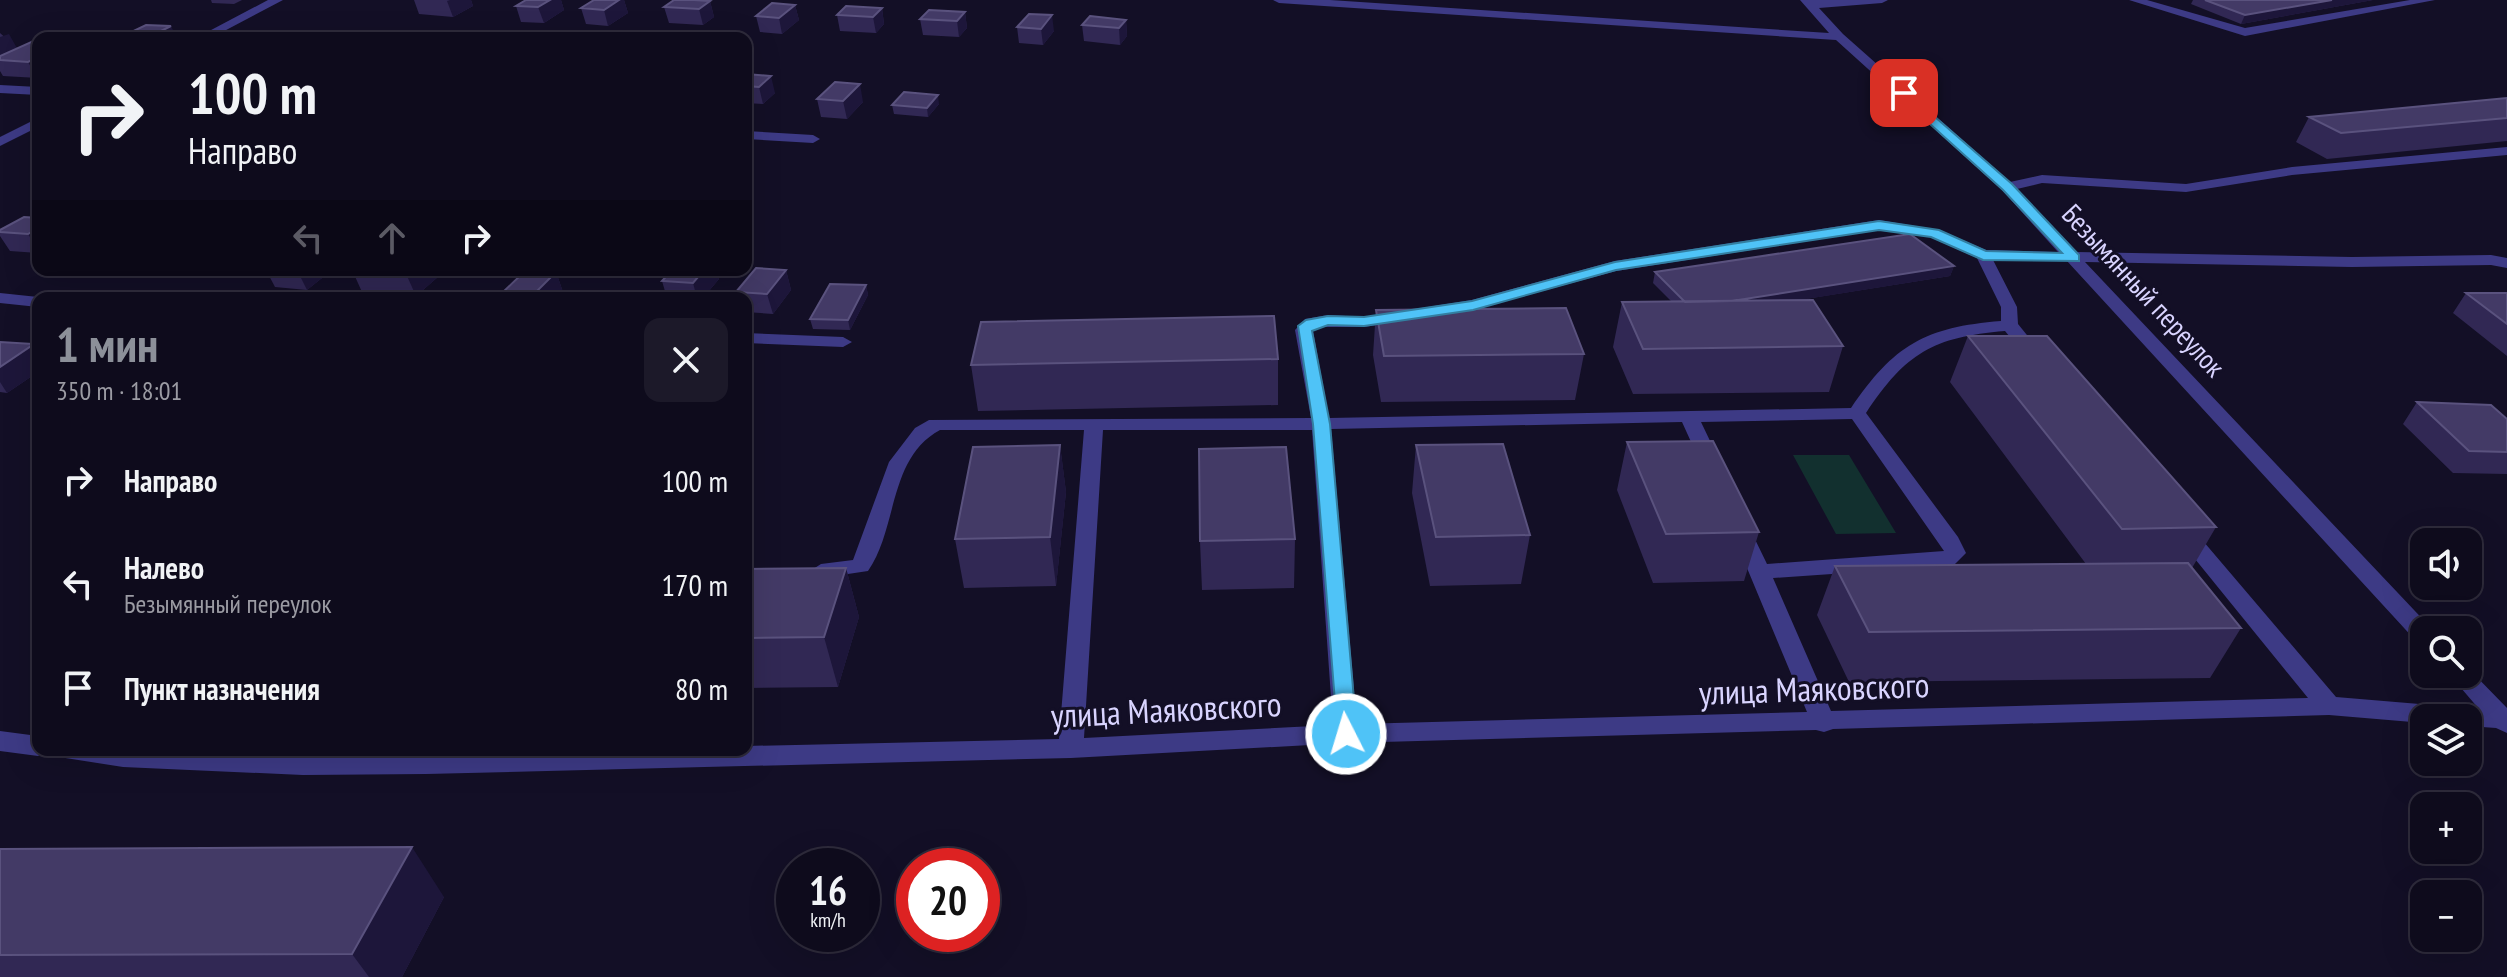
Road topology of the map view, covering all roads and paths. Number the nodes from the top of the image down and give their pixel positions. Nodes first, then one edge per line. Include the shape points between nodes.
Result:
1 (277, 0) edge
2 (1279, 0) edge
3 (1882, 0) edge
4 (2135, 0) edge
5 (2429, 0) edge
6 (1808, 2) edge
7 (214, 32) edge
8 (1839, 37) junction
9 (0, 89) edge
10 (32, 91) edge
11 (32, 125) edge
12 (752, 135) edge
13 (813, 139) dead end
14 (0, 142) edge
15 (2507, 151) edge
16 (2007, 187) junction
17 (1983, 255) junction
18 (2074, 258) junction
19 (2507, 263) edge
20 (0, 298) edge
21 (32, 301) edge
22 (2009, 325) junction
23 (752, 338) edge
24 (843, 342) dead end
25 (2049, 372) edge
26 (1857, 413) junction
27 (1688, 415) junction
28 (1094, 423) junction
29 (1321, 424) junction
30 (1721, 486) edge
31 (1734, 515) edge
32 (2169, 515) edge
33 (804, 571) edge
34 (1760, 572) junction
35 (2410, 620) edge
36 (2474, 688) edge
37 (2329, 706) junction
38 (2506, 722) edge
39 (1824, 723) junction
40 (1346, 734) junction
41 (0, 741) edge
42 (32, 745) edge
43 (1071, 748) junction
44 (752, 752) edge
45 (115, 756) edge
46 (393, 756) edge
47 (308, 757) edge

1 - 7 street
2 - 8 street
3 - 6 street
4 - 5 street via 2245,32
6 - 8 street, Безымянный переулок
8 - 16 street, Безымянный переулок
9 - 10 street
11 - 14 street
12 - 13 street
15 - 16 street via 2292,171 2186,188 2042,179
16 - 18 street, Безымянный переулок
17 - 18 street
17 - 22 street via 2009,307
17 - 29 street via 1934,233 1879,225 1615,266 1473,305 1364,322 1311,323 1304,330
18 - 19 street
18 - 35 street, Безымянный переулок
20 - 21 street
22 - 25 street
22 - 26 street via 1929,336 1905,352
23 - 24 street
26 - 27 street
26 - 34 street via 1955,553 1947,559
27 - 29 street
27 - 30 street
28 - 29 street
28 - 33 street via 928,427 910,442 894,471 860,566
28 - 43 street
29 - 40 street
31 - 34 street
32 - 37 street
34 - 39 street
36 - 38 street
37 - 38 street, улица Маяковского
37 - 39 street, улица Маяковского
39 - 40 street, улица Маяковского
40 - 43 street, улица Маяковского
41 - 42 street
43 - 44 street, улица Маяковского
45 - 47 street, улица Маяковского
46 - 47 street, улица Маяковского

